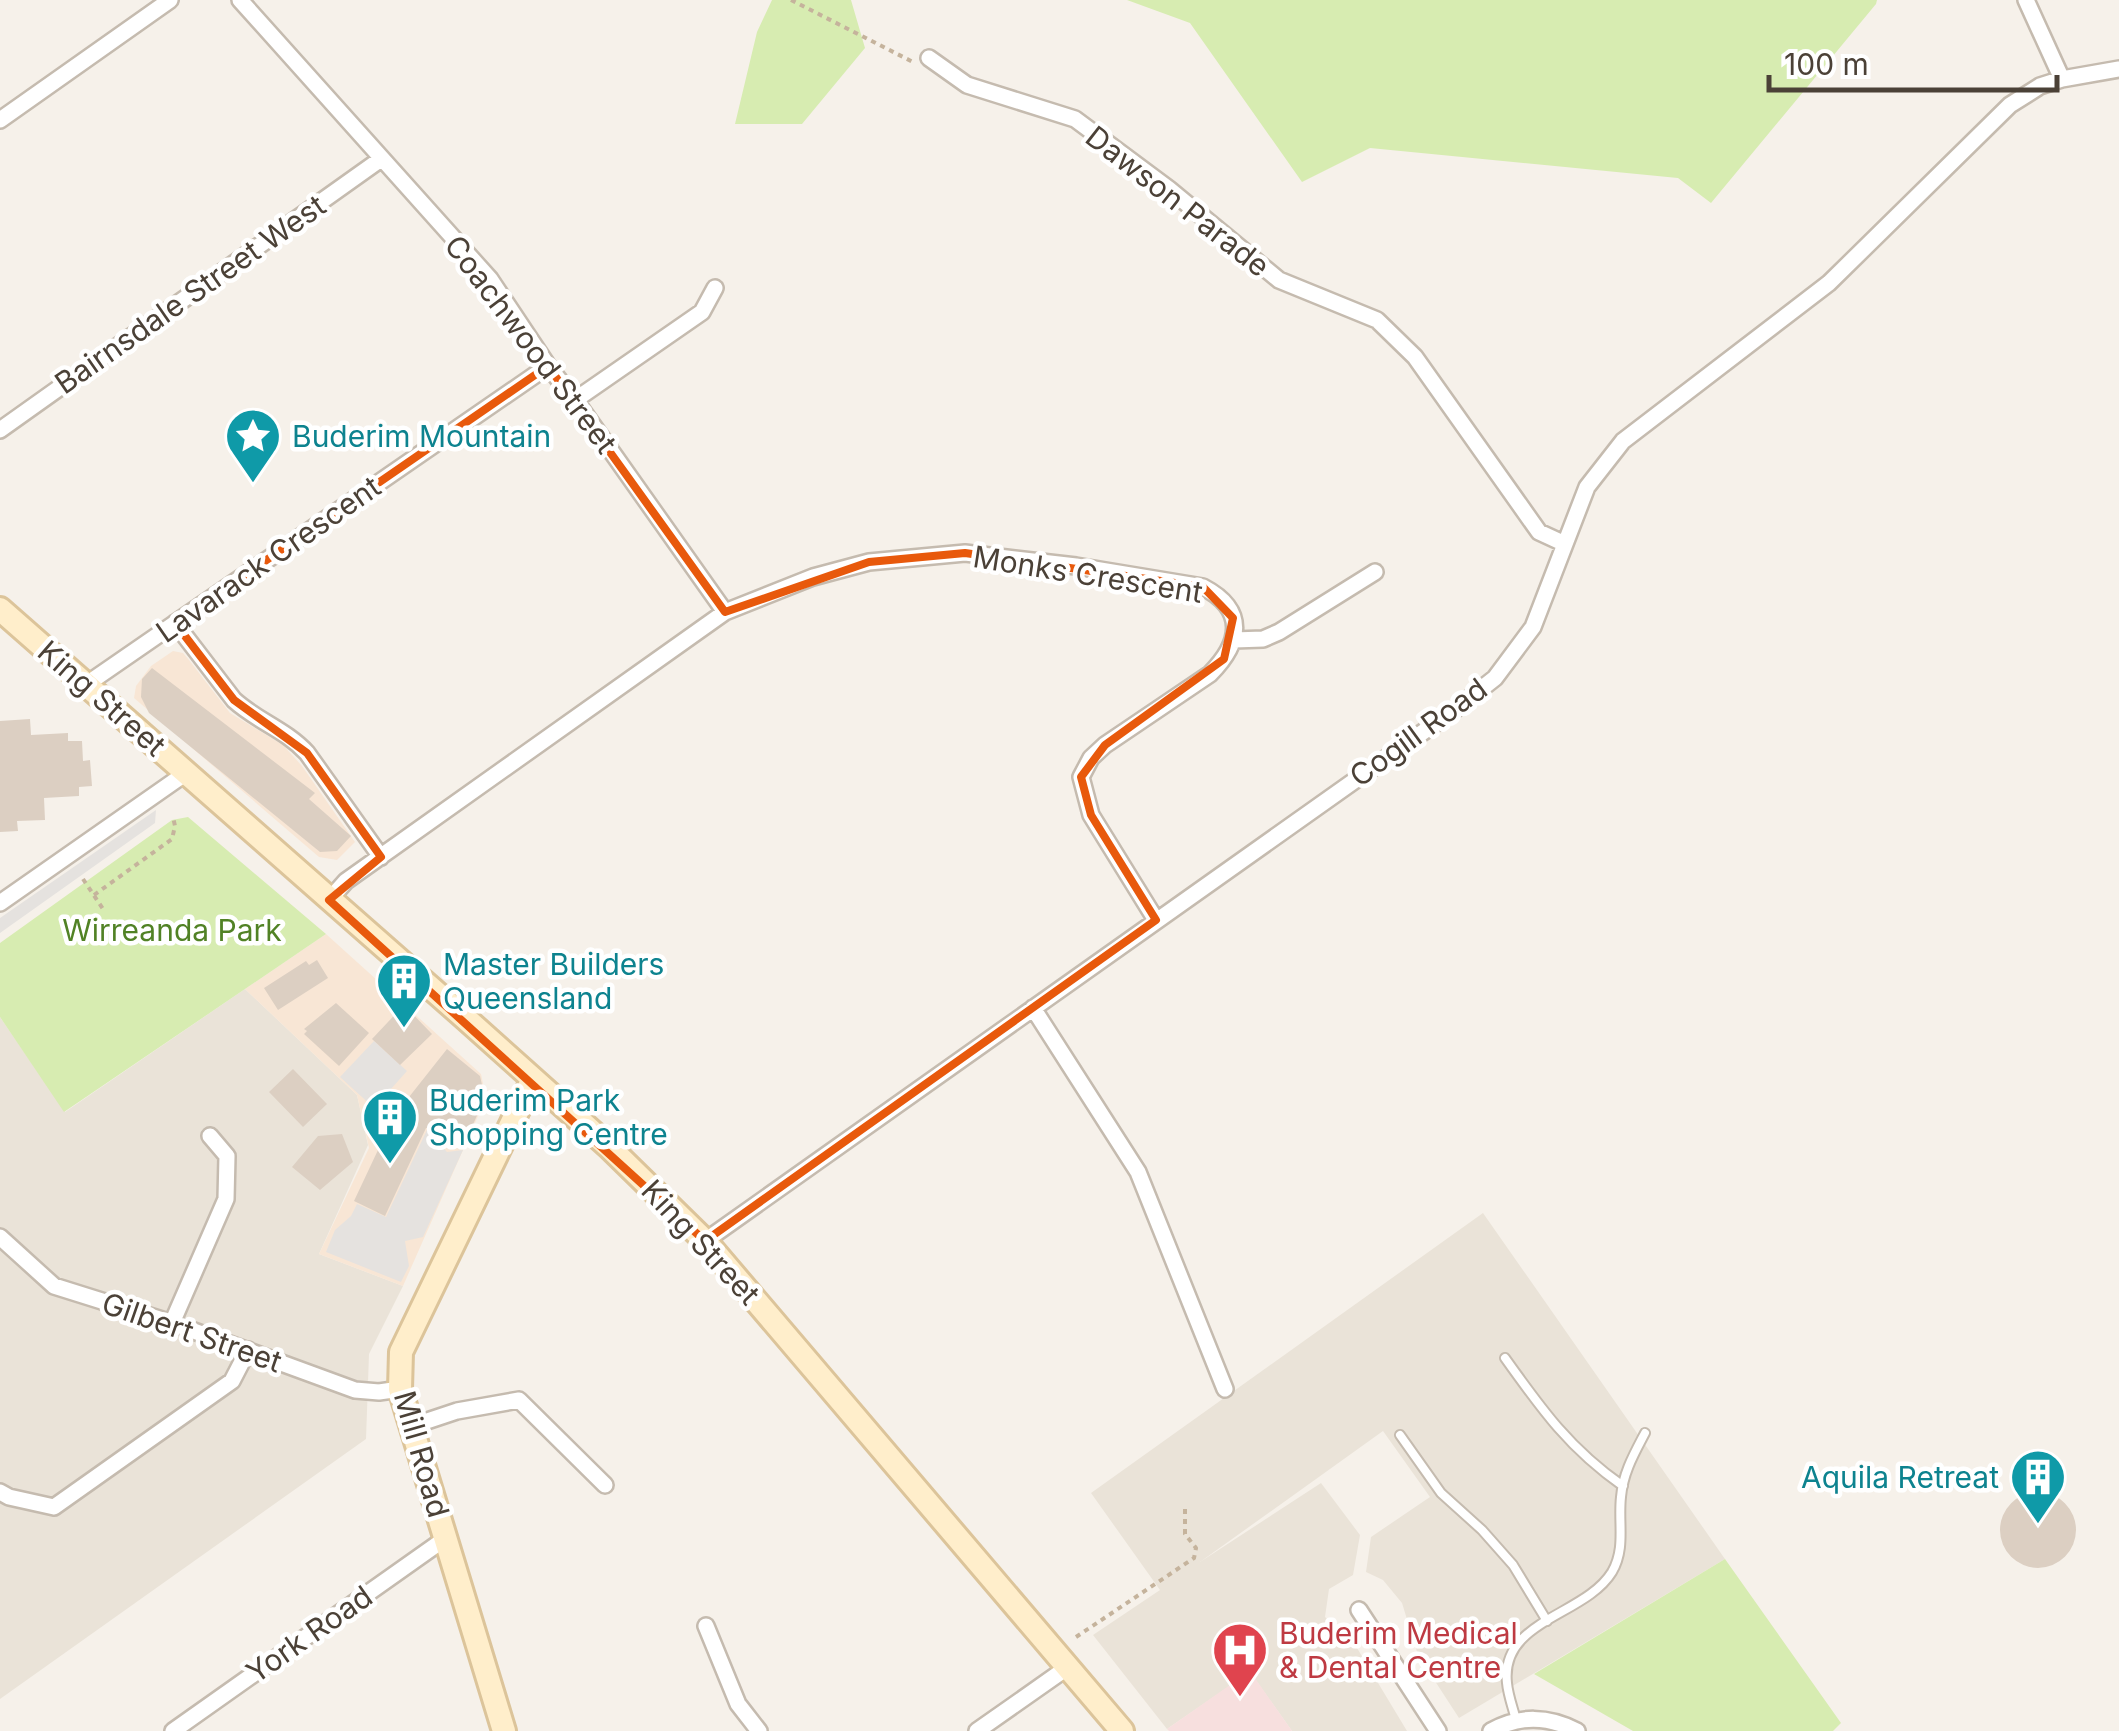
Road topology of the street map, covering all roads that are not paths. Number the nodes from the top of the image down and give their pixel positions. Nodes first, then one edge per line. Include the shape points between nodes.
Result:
1 (170, 0) edge
2 (240, 0) edge
3 (2026, 0) edge
4 (929, 58) road end
5 (2119, 69) edge
6 (2062, 79) junction
7 (0, 120) edge
8 (380, 158) junction
9 (714, 288) dead end
10 (548, 366) junction
11 (575, 400) junction
12 (0, 430) edge
13 (1566, 544) junction
14 (1375, 572) dead end
15 (0, 609) edge
16 (725, 612) junction
17 (175, 622) junction
18 (1234, 640) junction
19 (86, 684) junction
20 (186, 772) junction
21 (381, 856) junction
22 (329, 900) junction
23 (0, 903) edge
24 (1156, 920) junction
25 (1033, 1008) junction
26 (534, 1079) junction
27 (210, 1136) dead end
28 (0, 1238) edge
29 (706, 1241) junction
30 (172, 1323) junction
31 (248, 1350) junction
32 (1504, 1358) dead end
33 (400, 1389) junction
34 (1224, 1389) dead end
35 (412, 1426) junction
36 (1645, 1433) dead end
37 (1400, 1434) dead end
38 (605, 1485) dead end
39 (1622, 1486) junction
40 (0, 1492) edge
41 (446, 1538) junction
42 (1360, 1610) dead end
43 (1546, 1622) junction
44 (706, 1626) dead end
45 (1068, 1667) junction
46 (1516, 1720) junction
47 (172, 1731) edge
48 (504, 1731) edge
49 (759, 1731) edge
50 (977, 1731) edge
51 (1122, 1731) edge
52 (1438, 1731) edge
53 (1492, 1731) edge
54 (1577, 1731) edge

1 - 7 street
2 - 8 street, Coachwood Street
3 - 6 street
4 - 13 street, Dawson Parade via 967,85 1075,120 1279,280 1377,320 1415,357 1539,532
5 - 6 street, Cogill Road
6 - 13 street, Cogill Road via 2010,105 1829,284 1623,440 1587,487
8 - 10 street, Coachwood Street via 490,279
8 - 12 street, Bairnsdale Street West
9 - 11 street via 702,312
10 - 11 street, Coachwood Street
10 - 17 street, Lavarack Crescent
11 - 16 street, Coachwood Street
13 - 24 street, Cogill Road via 1533,627 1495,678
14 - 18 street via 1279,632
15 - 19 main road, King Street
16 - 18 street, Monks Crescent via 869,562 964,553 1203,587 1227,605
16 - 21 street
17 - 19 street, Lavarack Crescent
17 - 21 street via 234,700 307,753
18 - 24 street via 1210,674 1105,745 1081,777 1091,815
19 - 20 main road, King Street
20 - 22 main road, King Street
20 - 23 street
21 - 22 street
22 - 26 main road, King Street
24 - 25 street, Cogill Road
25 - 29 street, Cogill Road
25 - 34 street via 1138,1172
26 - 29 main road, King Street
26 - 33 main road, Mill Road via 402,1352
27 - 30 street via 227,1156 226,1199
28 - 30 street, Gilbert Street via 54,1286
29 - 45 main road, King Street
30 - 31 street, Gilbert Street
31 - 33 street, Gilbert Street via 354,1390
31 - 40 street via 232,1380 54,1506
32 - 39 lane via 1563,1436
33 - 35 main road, Mill Road
35 - 38 street via 519,1400
35 - 41 main road, Mill Road
36 - 39 lane
37 - 43 lane via 1441,1493 1513,1565
39 - 43 lane via 1620,1549 1612,1572 1588,1597
41 - 47 street, York Road
41 - 48 main road, Mill Road
42 - 52 street
43 - 46 lane via 1517,1643 1509,1659 1506,1682
44 - 49 street via 738,1704
45 - 50 street
45 - 51 main road, King Street
46 - 53 street
46 - 54 street via 1562,1723

